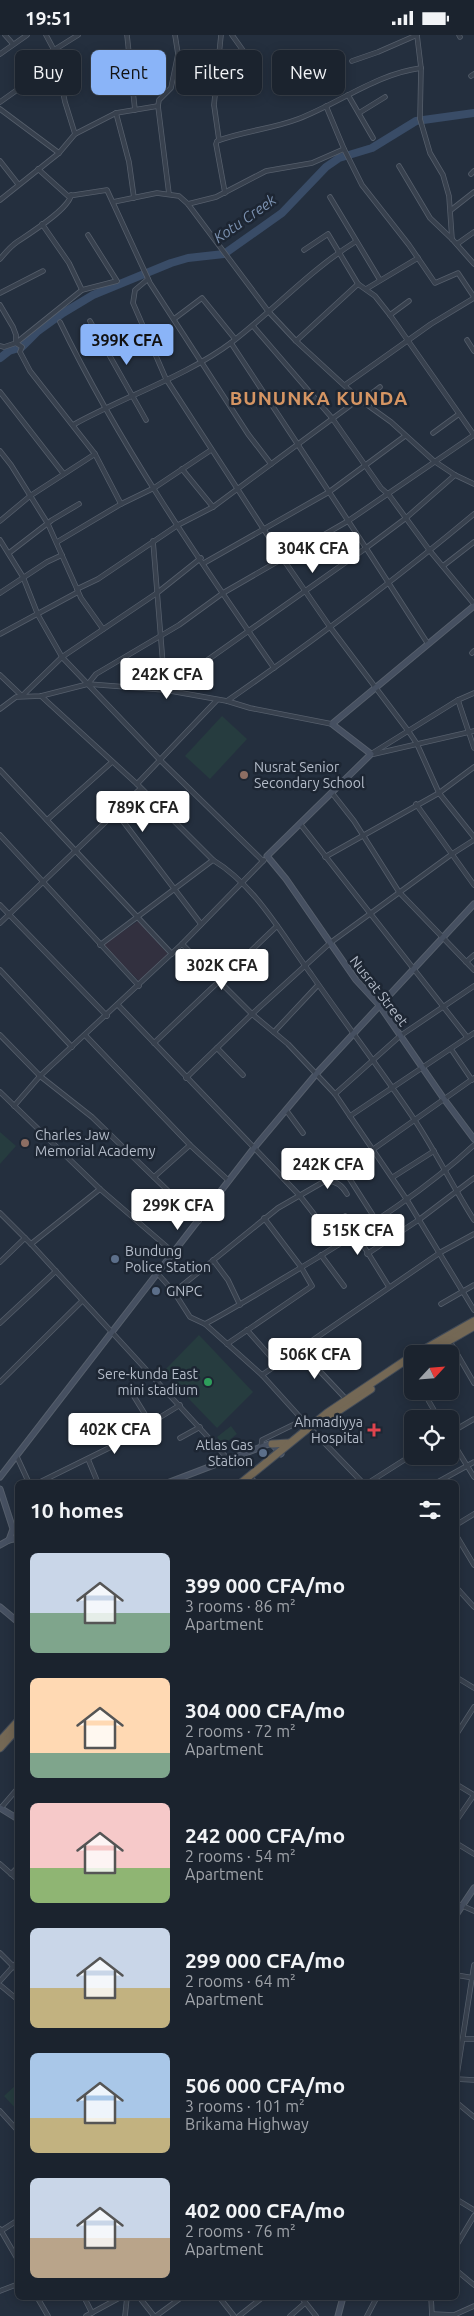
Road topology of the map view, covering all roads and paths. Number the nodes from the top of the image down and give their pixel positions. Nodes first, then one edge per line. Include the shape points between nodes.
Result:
1 (6, 35) edge
2 (27, 35) edge
3 (46, 35) edge
4 (78, 35) edge
5 (127, 35) edge
6 (175, 35) edge
7 (221, 35) edge
8 (232, 35) edge
9 (402, 35) edge
10 (417, 35) edge
11 (404, 40) junction
12 (13, 45) junction
13 (54, 50) joint
14 (243, 50) edge
15 (0, 54) edge
16 (352, 61) dead end
17 (421, 68) junction
18 (15, 91) edge
19 (64, 95) edge
20 (348, 95) junction
21 (385, 97) dead end
22 (0, 102) edge
23 (158, 106) junction
24 (326, 106) junction
25 (0, 109) edge
26 (135, 110) junction
27 (116, 113) junction
28 (359, 113) junction
29 (75, 134) junction
30 (373, 138) dead end
31 (219, 140) junction
32 (346, 151) junction
33 (59, 153) junction
34 (0, 161) edge
35 (399, 166) dead end
36 (38, 169) junction
37 (18, 184) junction
38 (224, 193) junction
39 (474, 193) edge
40 (169, 194) junction
41 (71, 195) junction
42 (330, 197) dead end
43 (134, 198) junction
44 (0, 200) edge
45 (113, 202) junction
46 (188, 204) junction
47 (451, 210) junction
48 (42, 224) junction
49 (474, 232) edge
50 (88, 235) dead end
51 (452, 239) junction
52 (355, 242) junction
53 (457, 244) junction
54 (304, 250) dead end
55 (339, 251) junction
56 (418, 258) junction
57 (0, 259) edge
58 (474, 264) edge
59 (43, 271) dead end
60 (148, 279) junction
61 (380, 280) junction
62 (358, 284) junction
63 (366, 289) junction
64 (82, 290) junction
65 (0, 293) edge
66 (474, 297) edge
67 (410, 301) dead end
68 (0, 305) edge
69 (268, 311) junction
70 (390, 315) junction
71 (174, 319) junction
72 (90, 321) dead end
73 (60, 322) dead end
74 (253, 326) junction
75 (235, 339) junction
76 (408, 340) junction
77 (466, 340) dead end
78 (296, 341) junction
79 (16, 343) junction
80 (231, 343) junction
81 (0, 346) edge
82 (474, 351) edge
83 (202, 360) junction
84 (166, 379) junction
85 (345, 385) junction
86 (380, 387) dead end
87 (0, 392) edge
88 (132, 394) junction
89 (360, 400) junction
90 (105, 407) junction
91 (458, 414) junction
92 (332, 418) junction
93 (146, 420) dead end
94 (73, 425) junction
95 (433, 433) dead end
96 (474, 435) edge
97 (405, 436) junction
98 (296, 445) junction
99 (211, 450) junction
100 (0, 451) edge
101 (95, 454) junction
102 (434, 461) junction
103 (271, 464) junction
104 (366, 466) junction
105 (182, 469) junction
106 (63, 473) junction
107 (455, 475) junction
108 (474, 484) edge
109 (154, 488) junction
110 (237, 489) junction
111 (329, 492) junction
112 (30, 495) junction
113 (389, 495) junction
114 (121, 504) junction
115 (79, 505) dead end
116 (213, 507) junction
117 (474, 514) edge
118 (406, 518) junction
119 (0, 521) edge
120 (348, 521) junction
121 (48, 524) junction
122 (178, 525) junction
123 (263, 528) junction
124 (0, 540) edge
125 (152, 541) junction
126 (474, 542) edge
127 (57, 543) junction
128 (366, 548) junction
129 (430, 551) junction
130 (9, 553) junction
131 (62, 555) junction
132 (283, 559) junction
133 (202, 561) junction
134 (443, 566) junction
135 (23, 577) junction
136 (389, 581) junction
137 (78, 591) junction
138 (306, 591) junction
139 (0, 593) edge
140 (157, 593) junction
141 (224, 593) junction
142 (474, 605) edge
143 (38, 615) junction
144 (330, 627) junction
145 (103, 629) junction
146 (248, 630) junction
147 (0, 634) edge
148 (161, 635) junction
149 (428, 644) junction
150 (62, 657) junction
151 (274, 668) junction
152 (0, 675) edge
153 (88, 684) junction
154 (377, 687) junction
155 (165, 690) junction
156 (474, 693) edge
157 (22, 696) junction
158 (42, 696) junction
159 (458, 699) junction
160 (217, 700) junction
161 (227, 701) junction
162 (0, 709) edge
163 (332, 724) junction
164 (472, 731) edge
165 (409, 732) junction
166 (417, 744) junction
167 (474, 747) edge
168 (370, 755) junction
169 (160, 760) junction
170 (112, 762) junction
171 (474, 767) edge
172 (0, 770) edge
173 (136, 785) junction
174 (140, 789) junction
175 (332, 793) junction
176 (439, 793) junction
177 (416, 805) junction
178 (116, 812) junction
179 (47, 820) junction
180 (301, 825) junction
181 (0, 835) edge
182 (363, 835) junction
183 (474, 839) edge
184 (77, 851) junction
185 (452, 853) junction
186 (325, 857) junction
187 (265, 859) junction
188 (213, 860) junction
189 (43, 883) junction
190 (242, 883) junction
191 (474, 885) edge
192 (174, 888) junction
193 (399, 892) junction
194 (474, 904) edge
195 (0, 905) edge
196 (371, 913) junction
197 (9, 914) junction
198 (137, 918) junction
199 (0, 923) edge
200 (201, 924) junction
201 (277, 926) junction
202 (443, 939) junction
203 (330, 943) junction
204 (182, 944) junction
205 (100, 945) junction
206 (172, 954) junction
207 (474, 955) edge
208 (466, 962) junction
209 (304, 965) junction
210 (415, 969) junction
211 (0, 970) edge
212 (474, 970) edge
213 (218, 982) junction
214 (138, 985) junction
215 (318, 985) junction
216 (474, 986) edge
217 (118, 1005) junction
218 (380, 1006) junction
219 (442, 1006) junction
220 (252, 1014) junction
221 (106, 1016) junction
222 (274, 1032) junction
223 (474, 1033) edge
224 (353, 1034) junction
225 (0, 1035) edge
226 (86, 1035) junction
227 (400, 1036) junction
228 (468, 1037) junction
229 (154, 1043) junction
230 (72, 1047) junction
231 (217, 1048) junction
232 (451, 1049) junction
233 (374, 1059) junction
234 (422, 1068) junction
235 (318, 1073) junction
236 (243, 1075) dead end
237 (40, 1076) junction
238 (186, 1078) junction
239 (473, 1079) edge
240 (392, 1087) junction
241 (0, 1092) edge
242 (335, 1094) junction
243 (444, 1099) junction
244 (14, 1106) junction
245 (286, 1109) junction
246 (350, 1115) junction
247 (414, 1119) junction
248 (302, 1133) dead end
249 (474, 1139) edge
250 (190, 1145) junction
251 (474, 1145) edge
252 (254, 1147) junction
253 (373, 1150) junction
254 (434, 1151) junction
255 (311, 1161) dead end
256 (344, 1170) junction
257 (445, 1170) junction
258 (154, 1177) junction
259 (393, 1177) junction
260 (474, 1178) edge
261 (229, 1181) junction
262 (325, 1181) junction
263 (100, 1189) junction
264 (456, 1192) junction
265 (347, 1195) dead end
266 (300, 1196) junction
267 (407, 1199) junction
268 (0, 1213) edge
269 (345, 1216) dead end
270 (264, 1218) junction
271 (420, 1219) junction
272 (376, 1220) junction
273 (199, 1221) junction
274 (474, 1221) edge
275 (355, 1234) junction
276 (474, 1234) edge
277 (25, 1238) junction
278 (31, 1244) junction
279 (338, 1245) junction
280 (441, 1252) junction
281 (174, 1253) junction
282 (367, 1254) junction
283 (321, 1255) junction
284 (213, 1260) junction
285 (0, 1262) edge
286 (301, 1267) junction
287 (56, 1271) junction
288 (158, 1274) junction
289 (474, 1285) edge
290 (344, 1286) dead end
291 (389, 1287) junction
292 (464, 1291) junction
293 (174, 1292) junction
294 (82, 1301) junction
295 (441, 1304) dead end
296 (240, 1305) junction
297 (474, 1309) edge
298 (474, 1321) edge
299 (0, 1323) edge
300 (206, 1324) junction
301 (474, 1326) edge
302 (247, 1330) junction
303 (112, 1334) junction
304 (449, 1340) junction
305 (227, 1344) junction
306 (432, 1345) edge
307 (441, 1345) edge
308 (299, 1349) junction
309 (404, 1361) edge
310 (277, 1364) junction
311 (404, 1367) edge
312 (262, 1375) junction
313 (0, 1382) edge
314 (474, 1383) edge
315 (130, 1390) dead end
316 (346, 1399) junction
317 (180, 1405) junction
318 (474, 1419) edge
319 (108, 1420) dead end
320 (303, 1420) junction
321 (151, 1424) junction
322 (200, 1427) junction
323 (310, 1428) junction
324 (459, 1428) edge
325 (180, 1438) dead end
326 (118, 1443) junction
327 (290, 1443) junction
328 (267, 1446) junction
329 (278, 1454) junction
330 (459, 1454) edge
331 (17, 1457) junction
332 (88, 1459) junction
333 (228, 1459) junction
334 (404, 1460) edge
335 (267, 1461) junction
336 (474, 1462) edge
337 (466, 1466) junction
338 (0, 1477) edge
339 (474, 1477) edge
340 (27, 1480) edge
341 (44, 1480) edge
342 (97, 1480) edge
343 (175, 1480) edge
344 (251, 1480) edge
345 (360, 1480) edge
346 (373, 1480) edge
347 (441, 1480) edge
348 (0, 1489) edge
349 (474, 1515) edge
350 (459, 1523) edge
351 (14, 1539) edge
352 (459, 1540) edge
353 (0, 1545) edge
354 (474, 1565) edge
355 (459, 1590) edge
356 (0, 1607) edge
357 (474, 1607) edge
358 (3, 1614) edge
359 (15, 1620) edge
360 (459, 1679) edge
361 (474, 1688) edge
362 (474, 1707) edge
363 (15, 1724) edge
364 (459, 1730) edge
365 (15, 1734) edge
366 (0, 1741) edge
367 (0, 1748) edge
368 (459, 1786) edge
369 (15, 1791) edge
370 (474, 1795) edge
371 (0, 1808) edge
372 (15, 1817) edge
373 (459, 1817) edge
374 (459, 1845) edge
375 (474, 1854) edge
376 (0, 1864) edge
377 (15, 1870) edge
378 (11, 1873) junction
379 (15, 1877) edge
380 (474, 1888) edge
381 (459, 1904) edge
382 (474, 1911) edge
383 (0, 1953) edge
384 (474, 1965) edge
385 (13, 1966) joint
386 (459, 1975) edge
387 (473, 1977) edge
388 (0, 1981) edge
389 (0, 1985) edge
390 (15, 1998) edge
391 (464, 2039) junction
392 (474, 2039) edge
393 (459, 2065) edge
394 (459, 2080) edge
395 (474, 2080) edge
396 (459, 2104) edge
397 (0, 2111) edge
398 (474, 2117) edge
399 (15, 2128) edge
400 (459, 2201) edge
401 (474, 2210) edge
402 (474, 2216) edge
403 (15, 2222) edge
404 (0, 2230) edge
405 (459, 2241) edge
406 (15, 2255) edge
407 (459, 2272) edge
408 (15, 2285) edge
409 (474, 2285) edge
410 (0, 2291) edge
411 (39, 2300) edge
412 (86, 2300) edge
413 (116, 2300) edge
414 (128, 2300) edge
415 (142, 2300) edge
416 (178, 2300) edge
417 (222, 2300) edge
418 (259, 2300) edge
419 (304, 2300) edge
420 (343, 2300) edge
421 (375, 2300) edge
422 (431, 2300) edge
423 (306, 2303) junction
424 (474, 2306) edge
425 (92, 2313) junction
426 (432, 2315) edge
427 (48, 2316) edge
428 (86, 2316) edge
429 (125, 2316) edge
430 (155, 2316) edge
431 (234, 2316) edge
432 (239, 2316) edge
433 (290, 2316) edge
434 (316, 2316) edge
435 (338, 2316) edge
436 (367, 2316) edge

1 - 12 street
2 - 12 street
3 - 13 street
4 - 13 street
5 - 26 street
6 - 23 street via 178,54 171,88 159,100
7 - 31 street via 214,105
8 - 14 street
9 - 11 street
10 - 11 street
10 - 17 street
11 - 16 street
12 - 15 street
17 - 20 street via 394,73
17 - 47 street via 420,120 432,160 445,181
18 - 22 street
19 - 29 street
20 - 24 street
20 - 28 street
21 - 28 street
23 - 26 street
23 - 40 street
24 - 31 street via 290,122
24 - 32 street
25 - 33 street
26 - 27 street
27 - 29 street
27 - 43 street via 129,162
28 - 30 street
29 - 33 street
31 - 38 street via 216,144
32 - 38 street via 312,163 266,171
32 - 56 street via 362,185
33 - 36 street
34 - 37 street
35 - 51 street via 430,218
36 - 37 street
36 - 41 street via 68,196
37 - 44 street
38 - 46 street
39 - 47 street
40 - 43 street
40 - 46 street via 179,196
41 - 45 street via 107,189
41 - 48 street via 70,200
42 - 52 street
43 - 45 street
45 - 60 street
46 - 69 street
47 - 51 street
48 - 57 street via 16,242
48 - 64 street
49 - 53 street
50 - 64 street via 117,281
51 - 53 street
52 - 55 street
52 - 61 street
53 - 58 street
54 - 55 street via 328,234
55 - 62 street
55 - 69 street
56 - 61 street
56 - 66 street via 435,283 458,273
59 - 65 street
60 - 71 street
60 - 84 street via 135,290 133,303
61 - 63 street
62 - 63 street
62 - 78 street
63 - 70 street
64 - 79 street
66 - 76 street
67 - 70 street
68 - 79 street via 13,327
69 - 74 street
69 - 78 street
70 - 76 street
71 - 75 street via 202,298
71 - 83 street
72 - 88 street
73 - 90 street via 88,381
74 - 75 street
74 - 92 street
75 - 80 street
76 - 85 street
76 - 91 street
77 - 82 street
78 - 85 street
79 - 81 street
79 - 94 street via 22,347 20,352 30,371
80 - 83 street
80 - 98 street
83 - 84 street
83 - 103 street via 248,434
84 - 88 street
84 - 99 street
85 - 89 street
86 - 89 street
87 - 106 street
88 - 90 street
88 - 93 street
89 - 92 street
89 - 97 street
90 - 94 street
90 - 109 street
91 - 95 street
91 - 96 street
92 - 98 street
92 - 104 street
94 - 101 street
96 - 102 street
97 - 102 street
97 - 104 street
98 - 103 street
98 - 111 street
99 - 105 street
99 - 110 street
100 - 112 street
101 - 106 street
101 - 114 street
102 - 107 street
102 - 113 street
103 - 110 street
104 - 111 street
104 - 113 street
105 - 109 street
105 - 116 street
106 - 112 street
107 - 108 street
107 - 118 street
109 - 114 street
109 - 122 street
110 - 116 street
110 - 123 street
111 - 120 street
111 - 123 street
112 - 119 street
112 - 121 street
113 - 118 street
113 - 120 street
114 - 127 street
115 - 121 street
116 - 122 street
117 - 129 street
118 - 128 street
118 - 129 street
120 - 128 street
120 - 132 street
121 - 127 street
121 - 130 street
122 - 125 street
122 - 133 street
123 - 132 street
123 - 133 street
124 - 130 street
125 - 137 street
125 - 140 street
126 - 134 street
127 - 131 street
128 - 136 street
128 - 138 street
129 - 134 street
129 - 136 street
130 - 135 street
131 - 135 street
131 - 137 street
132 - 138 street
132 - 141 street
133 - 140 street
133 - 141 street
134 - 142 street
135 - 139 street
135 - 143 street
136 - 144 street
136 - 149 street
137 - 143 street
137 - 145 street
138 - 144 street
138 - 146 street
140 - 145 street
140 - 148 street
141 - 146 street
141 - 148 street
142 - 149 street
143 - 147 street
143 - 150 street
144 - 151 street
144 - 154 street
145 - 150 street
146 - 151 street
146 - 155 street
148 - 153 street via 96,674
148 - 155 street
149 - 154 street
150 - 153 street
150 - 157 street
151 - 161 street
152 - 157 street
153 - 155 street
153 - 158 street
153 - 169 street
154 - 163 street
154 - 165 street
155 - 160 street
156 - 159 street
157 - 158 street
157 - 162 street via 12,699
158 - 170 street
159 - 164 street
159 - 165 street
160 - 161 street
160 - 169 street
161 - 163 street
163 - 168 street
164 - 166 street
164 - 167 street
165 - 166 street
165 - 168 street
166 - 168 street
166 - 176 street
168 - 175 street
169 - 173 street
169 - 187 street
170 - 173 street
170 - 179 street
171 - 176 street
172 - 179 street
173 - 174 street
174 - 178 street
174 - 188 street
175 - 180 street
175 - 182 street
176 - 177 street
176 - 183 street
177 - 182 street
177 - 185 street
178 - 184 street
178 - 192 street
179 - 184 street
180 - 186 street
180 - 187 street
181 - 189 street
182 - 186 street
182 - 193 street
183 - 185 street
184 - 189 street
184 - 198 street
185 - 191 street
185 - 193 street
186 - 196 street
187 - 190 street
187 - 203 street, Nusrat Street via 286,879
188 - 190 street
188 - 192 street
189 - 197 street
189 - 205 street
190 - 200 street
190 - 201 street
192 - 198 street
192 - 200 street
193 - 196 street
193 - 202 street
194 - 202 street
195 - 197 street
196 - 203 street
196 - 210 street
197 - 199 street
197 - 221 street
198 - 205 street
198 - 206 street
200 - 204 street
201 - 209 street
201 - 213 street
202 - 208 street
202 - 210 street
203 - 209 street
203 - 218 street, Nusrat Street via 356,980
204 - 206 street
204 - 213 street
205 - 214 street
206 - 214 street
207 - 208 street
208 - 212 street
209 - 215 street
209 - 220 street
210 - 218 street
210 - 219 street
211 - 230 street
213 - 220 street
213 - 229 street
214 - 217 street
215 - 222 street
215 - 224 street
216 - 219 street
217 - 221 street
217 - 229 street
218 - 224 street
218 - 227 street, Nusrat Street
219 - 227 street
219 - 228 street
220 - 222 street
220 - 231 street
221 - 226 street
222 - 235 street
223 - 228 street
224 - 233 street
224 - 235 street
225 - 237 street
226 - 230 street
226 - 250 street
227 - 233 street
227 - 234 street, Nusrat Street
228 - 232 street
229 - 238 street
230 - 237 street
231 - 236 street
231 - 238 street
232 - 234 street
232 - 239 street
233 - 240 street
233 - 242 street
234 - 240 street
234 - 243 street, Nusrat Street
235 - 242 street
235 - 245 street
237 - 244 street
237 - 258 street via 92,1117
238 - 252 street
239 - 243 street
240 - 246 street
240 - 247 street
241 - 244 street
242 - 246 street
243 - 247 street
243 - 249 street, Nusrat Street
244 - 263 street
245 - 248 street
245 - 252 street
246 - 253 street
247 - 253 street
247 - 254 street
250 - 258 street
250 - 261 street
251 - 257 street
252 - 261 street
252 - 266 street
253 - 256 street
253 - 259 street
254 - 257 street
254 - 259 street
255 - 262 street
256 - 262 street
256 - 272 street
257 - 264 street
257 - 267 street
258 - 273 street
259 - 267 street
260 - 264 street
261 - 273 street
262 - 265 street via 340,1185
262 - 266 street
263 - 278 street
263 - 281 street
264 - 271 street
264 - 274 street
266 - 270 street
266 - 279 street
267 - 271 street
267 - 272 street
268 - 277 street
269 - 275 street
270 - 284 street
270 - 286 street
271 - 280 street
271 - 282 street
272 - 275 street
273 - 281 street
275 - 279 street
275 - 282 street
276 - 280 street
277 - 278 street
277 - 285 street
278 - 287 street
279 - 283 street
280 - 291 street
280 - 292 street
281 - 288 street
282 - 291 street
283 - 286 street
283 - 290 street
284 - 293 street
284 - 296 street via 232,1286
286 - 296 street
286 - 302 street via 312,1283 311,1287
287 - 294 street
287 - 299 street
288 - 293 street
288 - 303 street
289 - 292 street
291 - 308 street
292 - 295 street
292 - 297 street
293 - 300 street via 190,1317
294 - 303 street
294 - 313 street
296 - 300 street
298 - 306 highway
300 - 305 street
301 - 304 highway
302 - 305 street
302 - 310 street
303 - 317 street
303 - 331 street
304 - 307 highway
304 - 314 street
305 - 312 street
308 - 310 street
308 - 316 street
309 - 316 highway
310 - 312 street
311 - 323 highway
312 - 320 street
315 - 321 street
316 - 323 highway
317 - 321 street
317 - 322 street
318 - 324 street
319 - 326 street
320 - 323 street
320 - 328 street via 262,1440
321 - 326 street
322 - 325 street
322 - 333 street
323 - 327 highway
323 - 329 highway
323 - 345 street
326 - 332 street
327 - 328 highway
327 - 329 highway
328 - 329 street
328 - 333 street
328 - 335 highway
329 - 335 highway
329 - 344 highway
330 - 337 street
331 - 338 street
331 - 340 street
332 - 341 street
332 - 342 street
333 - 343 street
334 - 346 street
335 - 344 highway
336 - 337 street
337 - 339 street
337 - 347 street
348 - 351 street
349 - 350 street
351 - 353 street
352 - 354 street
355 - 357 street
356 - 358 street
358 - 359 street
360 - 361 street
362 - 364 street
363 - 366 highway
365 - 367 highway
368 - 370 street
369 - 371 street
370 - 373 street
371 - 372 street
374 - 375 street
376 - 378 street
377 - 378 street
378 - 379 street
380 - 381 street
381 - 382 street
383 - 385 street
384 - 387 street
385 - 388 street
386 - 387 street
387 - 391 street
389 - 390 street
391 - 392 street
391 - 393 street
394 - 395 street
396 - 398 street
397 - 399 street
400 - 401 street
402 - 405 street
403 - 404 street
404 - 406 street
407 - 409 street
408 - 410 street
411 - 427 street
412 - 425 street
413 - 425 street
414 - 429 street
415 - 430 street
416 - 430 street
417 - 431 street
418 - 432 street
419 - 423 street
420 - 435 street
421 - 436 street
422 - 426 street
423 - 433 street
423 - 434 street
424 - 426 street via 454,2315
425 - 428 street

